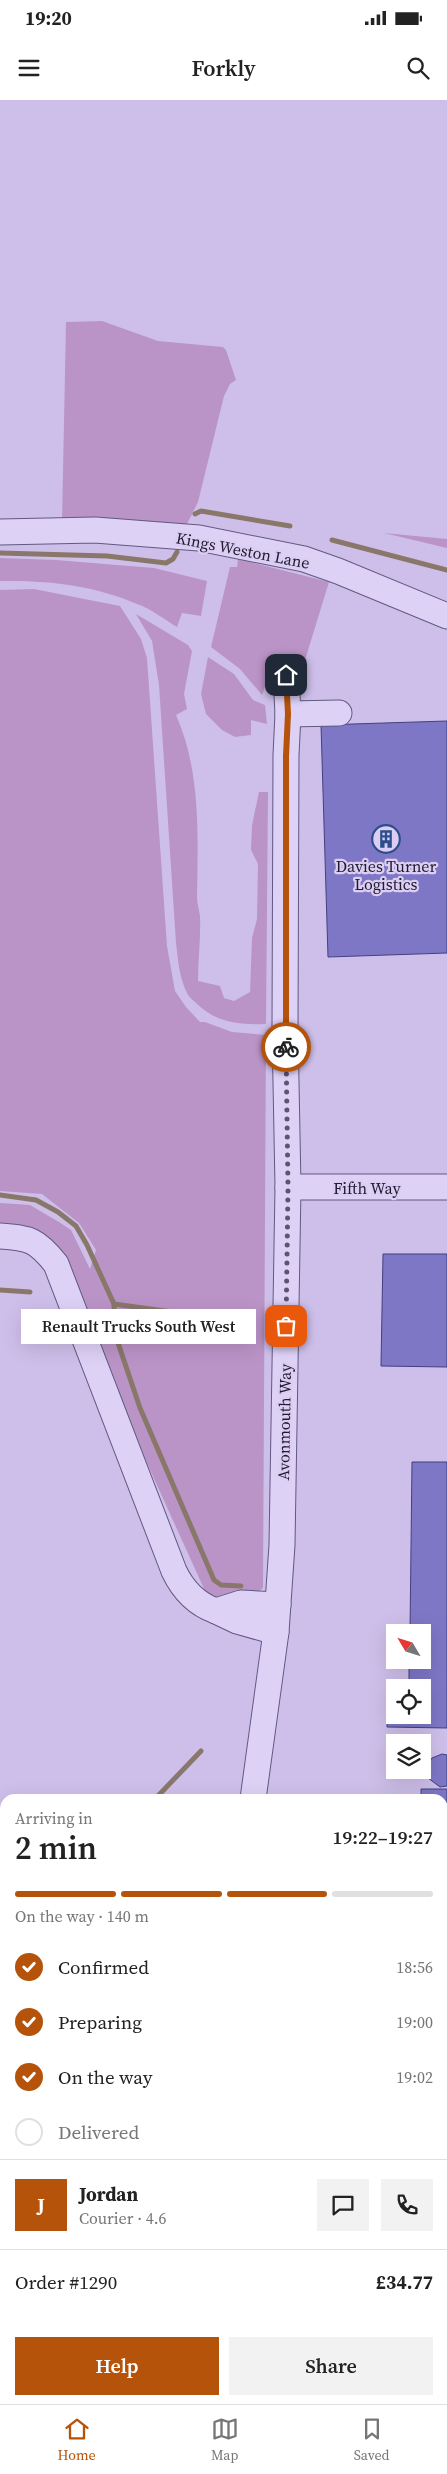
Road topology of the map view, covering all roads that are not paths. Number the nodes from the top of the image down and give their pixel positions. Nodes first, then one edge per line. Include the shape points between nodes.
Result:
1 (0, 532) edge
2 (447, 616) edge
3 (286, 675) dead end
4 (339, 713) dead end
5 (288, 714) junction
6 (288, 1188) junction
7 (447, 1188) edge
8 (0, 1236) edge
9 (278, 1605) junction
10 (216, 1611) junction
11 (276, 1632) junction
12 (254, 1794) edge

1 - 2 street, Kings Weston Lane via 95,530 199,538 304,559
3 - 5 street, Avonmouth Way
4 - 5 street
5 - 6 street, Avonmouth Way via 285,1000
6 - 7 street, Fifth Way
6 - 9 street, Avonmouth Way via 282,1545
8 - 10 street via 30,1239 56,1264 174,1571 194,1600
9 - 10 street via 241,1603
9 - 11 street, Avonmouth Way
10 - 11 street via 242,1623
11 - 12 street, Avonmouth Way

